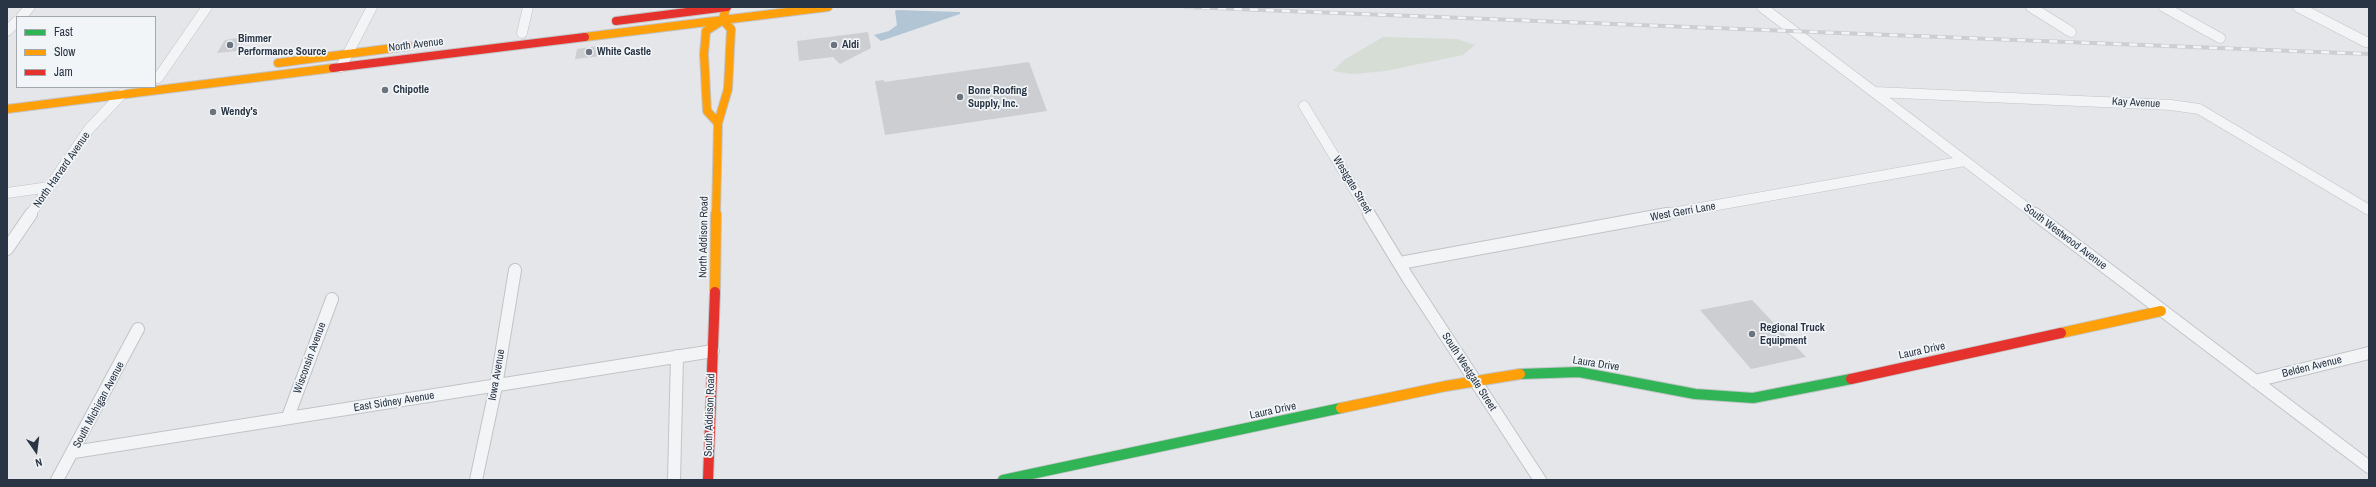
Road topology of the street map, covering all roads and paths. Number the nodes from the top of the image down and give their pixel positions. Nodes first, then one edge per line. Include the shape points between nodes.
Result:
1 (30, 7) edge
2 (207, 7) edge
3 (372, 7) edge
4 (528, 7) edge
5 (726, 7) edge
6 (828, 7) edge
7 (1762, 7) edge
8 (2030, 7) edge
9 (2164, 7) edge
10 (2298, 7) edge
11 (22, 16) edge
12 (723, 20) junction
13 (16, 22) edge
14 (608, 22) dead end
15 (7, 31) edge
16 (2071, 32) dead end
17 (522, 33) dead end
18 (2220, 38) dead end
19 (2366, 42) dead end
20 (416, 46) dead end
21 (347, 54) junction
22 (266, 64) dead end
23 (341, 67) junction
24 (174, 76) dead end
25 (157, 78) edge
26 (1875, 92) junction
27 (122, 94) junction
28 (1304, 106) dead end
29 (7, 109) edge
30 (718, 123) junction
31 (1965, 161) junction
32 (49, 187) junction
33 (7, 193) edge
34 (2369, 210) edge
35 (7, 249) edge
36 (1400, 263) junction
37 (515, 270) dead end
38 (332, 298) dead end
39 (2161, 311) junction
40 (138, 329) dead end
41 (713, 351) junction
42 (2369, 354) edge
43 (677, 356) junction
44 (1475, 381) junction
45 (2255, 381) junction
46 (496, 386) junction
47 (288, 417) junction
48 (74, 452) junction
49 (2369, 467) edge
50 (57, 480) edge
51 (476, 480) edge
52 (674, 480) edge
53 (708, 480) edge
54 (1003, 480) edge
55 (1540, 480) edge

1 - 11 street
2 - 25 street
3 - 21 street
4 - 17 street
5 - 12 street
5 - 14 street
6 - 12 street, North Avenue
7 - 26 street, South Westwood Avenue
8 - 16 street
9 - 18 street
10 - 19 street
12 - 23 street, North Avenue
12 - 30 street, North Addison Road via 731,29 729,84 726,108
12 - 30 street via 706,31 704,54 707,111
13 - 15 street
20 - 21 street, North Avenue
21 - 22 street, North Avenue
21 - 23 street
23 - 27 street, North Avenue
24 - 25 street
26 - 31 street, South Westwood Avenue
26 - 34 street, Kay Avenue via 2171,105 2199,109
27 - 29 street, North Avenue
27 - 32 street, North Harvard Avenue via 90,129
28 - 36 street, Westgate Street
30 - 41 street, North Addison Road
31 - 36 street, West Gerri Lane
31 - 39 street, South Westwood Avenue
32 - 33 street
32 - 35 street, North Harvard Avenue
36 - 44 street, South Westgate Street
37 - 46 street, Iowa Avenue
38 - 47 street, Wisconsin Avenue
39 - 44 street, Laura Drive via 1803,390 1753,398 1695,394 1579,372 1548,372
39 - 45 street, South Westwood Avenue
40 - 48 street, South Michigan Avenue
41 - 43 street, East Sidney Avenue
41 - 53 street, South Addison Road
42 - 45 street, Belden Avenue
43 - 46 street, East Sidney Avenue
43 - 52 street
44 - 54 street, Laura Drive
44 - 55 street, South Westgate Street
45 - 49 street, South Westwood Avenue
46 - 47 street, East Sidney Avenue
46 - 51 street, Iowa Avenue
47 - 48 street, East Sidney Avenue
48 - 50 street, South Michigan Avenue

